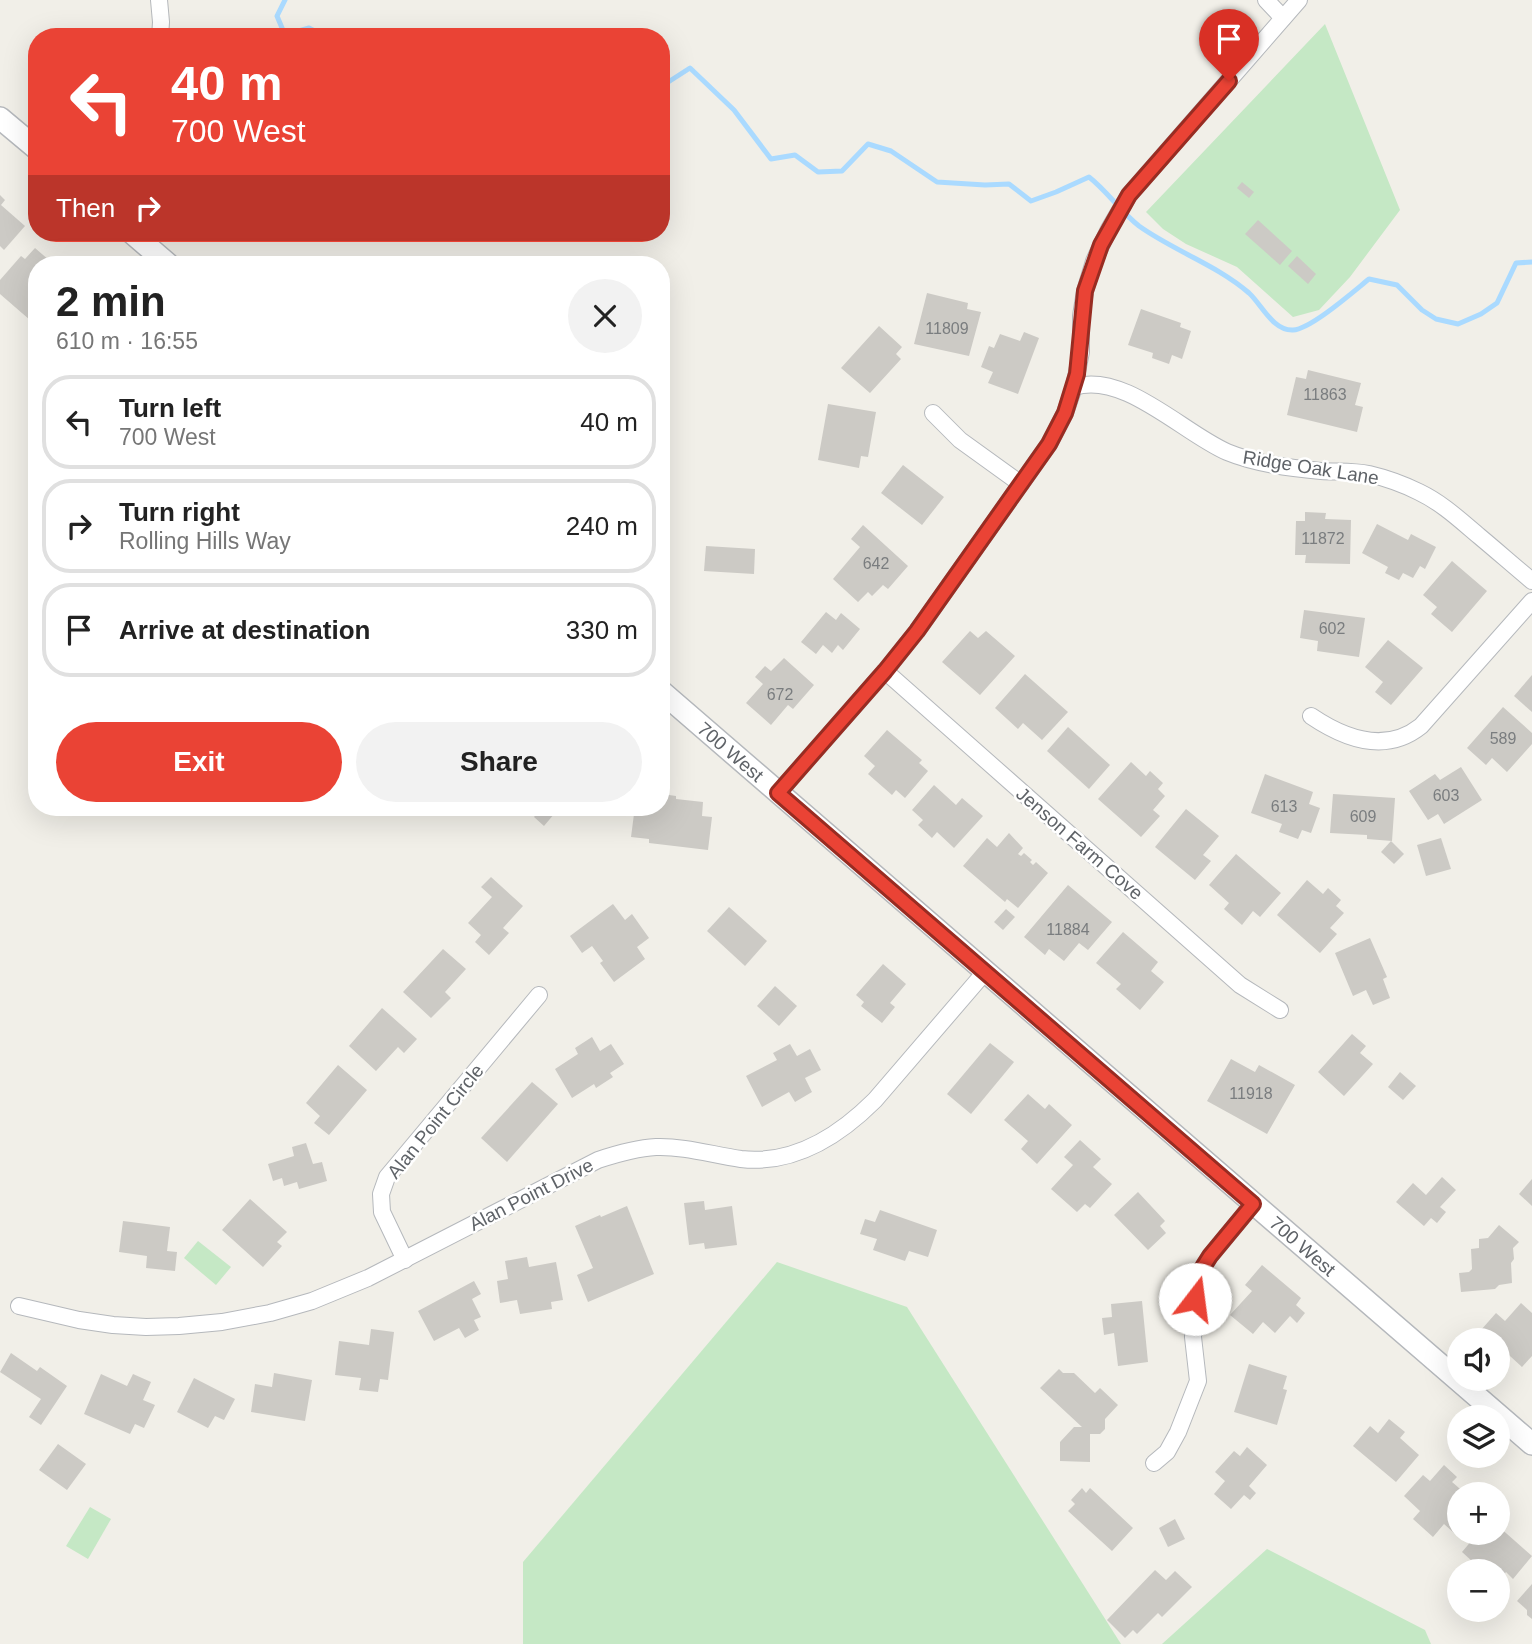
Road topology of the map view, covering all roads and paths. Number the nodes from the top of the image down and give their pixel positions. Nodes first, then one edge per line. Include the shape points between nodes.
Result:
1 (159, 0) edge
2 (1266, 0) edge
3 (1299, 0) edge
4 (1283, 18) junction
5 (160, 28) edge
6 (0, 118) edge
7 (28, 141) edge
8 (142, 242) edge
9 (159, 256) edge
10 (1074, 387) junction
11 (933, 413) dead end
12 (1021, 484) junction
13 (1532, 581) edge
14 (1532, 601) edge
15 (885, 671) junction
16 (670, 699) edge
17 (1311, 716) dead end
18 (778, 793) junction
19 (985, 972) junction
20 (538, 995) dead end
21 (1280, 1010) dead end
22 (1253, 1204) junction
23 (405, 1260) junction
24 (19, 1306) dead end
25 (1532, 1444) edge
26 (1154, 1463) dead end

1 - 5 street
2 - 4 street
3 - 4 street
4 - 10 street via 1129,195 1088,278
6 - 7 street
8 - 9 street
10 - 12 street via 1058,429
10 - 13 street, Ridge Oak Lane via 1093,384 1134,396 1212,445 1249,459 1368,474 1403,485 1441,505
11 - 12 street via 960,440
12 - 15 street
14 - 17 street via 1421,726 1406,736 1372,741 1339,732
15 - 18 street
15 - 21 street, Jenson Farm Cove via 1240,985
16 - 18 street, 700 West
18 - 19 street, 700 West
19 - 22 street, 700 West
19 - 23 street, Alan Point Drive via 856,1119 806,1150 744,1159 684,1148 627,1151 573,1171
20 - 23 street, Alan Point Circle via 387,1177 382,1212
22 - 25 street, 700 West
22 - 26 street via 1198,1275 1193,1337 1198,1381 1167,1452
23 - 24 street, Alan Point Drive via 312,1301 222,1322 113,1325

